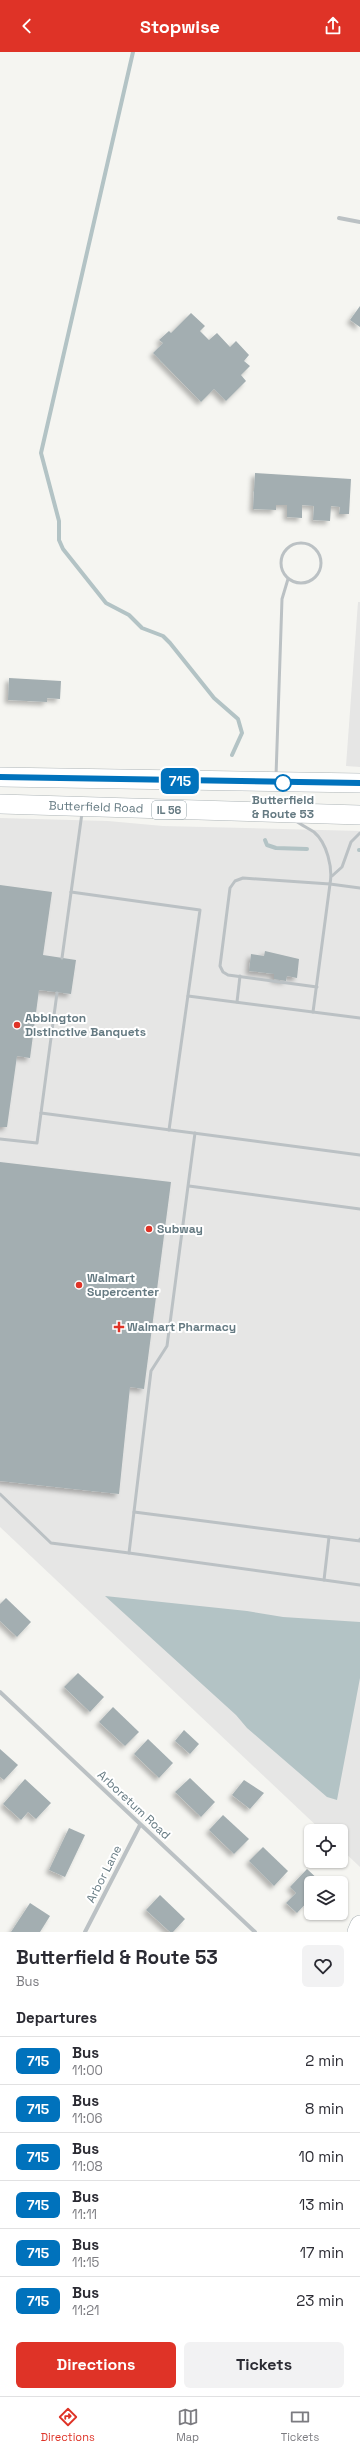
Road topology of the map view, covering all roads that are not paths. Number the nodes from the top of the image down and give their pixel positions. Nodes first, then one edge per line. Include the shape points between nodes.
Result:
1 (339, 218) dead end
2 (360, 222) edge
3 (288, 579) junction
4 (0, 777) edge
5 (276, 783) junction
6 (360, 783) edge
7 (0, 804) edge
8 (83, 807) junction
9 (285, 814) junction
10 (360, 815) edge
11 (360, 833) edge
12 (332, 876) junction
13 (330, 884) junction
14 (360, 888) edge
15 (71, 892) junction
16 (62, 958) dead end
17 (240, 976) junction
18 (317, 987) junction
19 (57, 993) dead end
20 (188, 996) junction
21 (237, 1002) junction
22 (313, 1012) junction
23 (360, 1018) edge
24 (41, 1113) junction
25 (169, 1130) junction
26 (195, 1133) junction
27 (0, 1139) edge
28 (360, 1155) edge
29 (189, 1186) junction
30 (360, 1209) edge
31 (0, 1494) edge
32 (134, 1512) junction
33 (330, 1537) junction
34 (360, 1539) edge
35 (129, 1553) junction
36 (324, 1580) junction
37 (360, 1585) edge
38 (0, 1692) edge
39 (140, 1824) junction
40 (360, 1925) edge
41 (85, 1932) edge
42 (255, 1932) edge
43 (357, 1932) edge

1 - 2 street
3 - 3 lane via 300,584 317,576 321,564 320,557 313,547 295,543 284,550 280,563
3 - 5 lane via 282,599
4 - 5 main road
5 - 6 main road
7 - 8 main road, Butterfield Road / IL 56
8 - 9 main road, Butterfield Road / IL 56
8 - 15 lane
9 - 10 main road, Butterfield Road / IL 56
9 - 12 lane via 314,832 323,843
11 - 12 lane via 351,842 342,867
12 - 13 lane
13 - 14 lane
13 - 17 lane via 243,878 236,881 230,888 220,966 228,975
13 - 18 lane
15 - 16 lane
15 - 20 lane via 200,910
17 - 18 lane
17 - 21 lane
18 - 22 lane
19 - 24 lane
20 - 21 lane
20 - 25 lane
21 - 22 lane
22 - 23 lane
24 - 25 lane
24 - 27 lane via 37,1144
25 - 26 lane
26 - 28 lane
26 - 29 lane
29 - 30 lane
29 - 32 lane via 167,1346 151,1371
31 - 35 lane via 51,1543
32 - 33 lane
32 - 35 lane
33 - 34 lane
33 - 36 lane
35 - 36 lane
36 - 37 lane
38 - 39 street, Arboretum Road
39 - 41 street, Arbor Lane
39 - 42 street, Arboretum Road
40 - 43 main road

